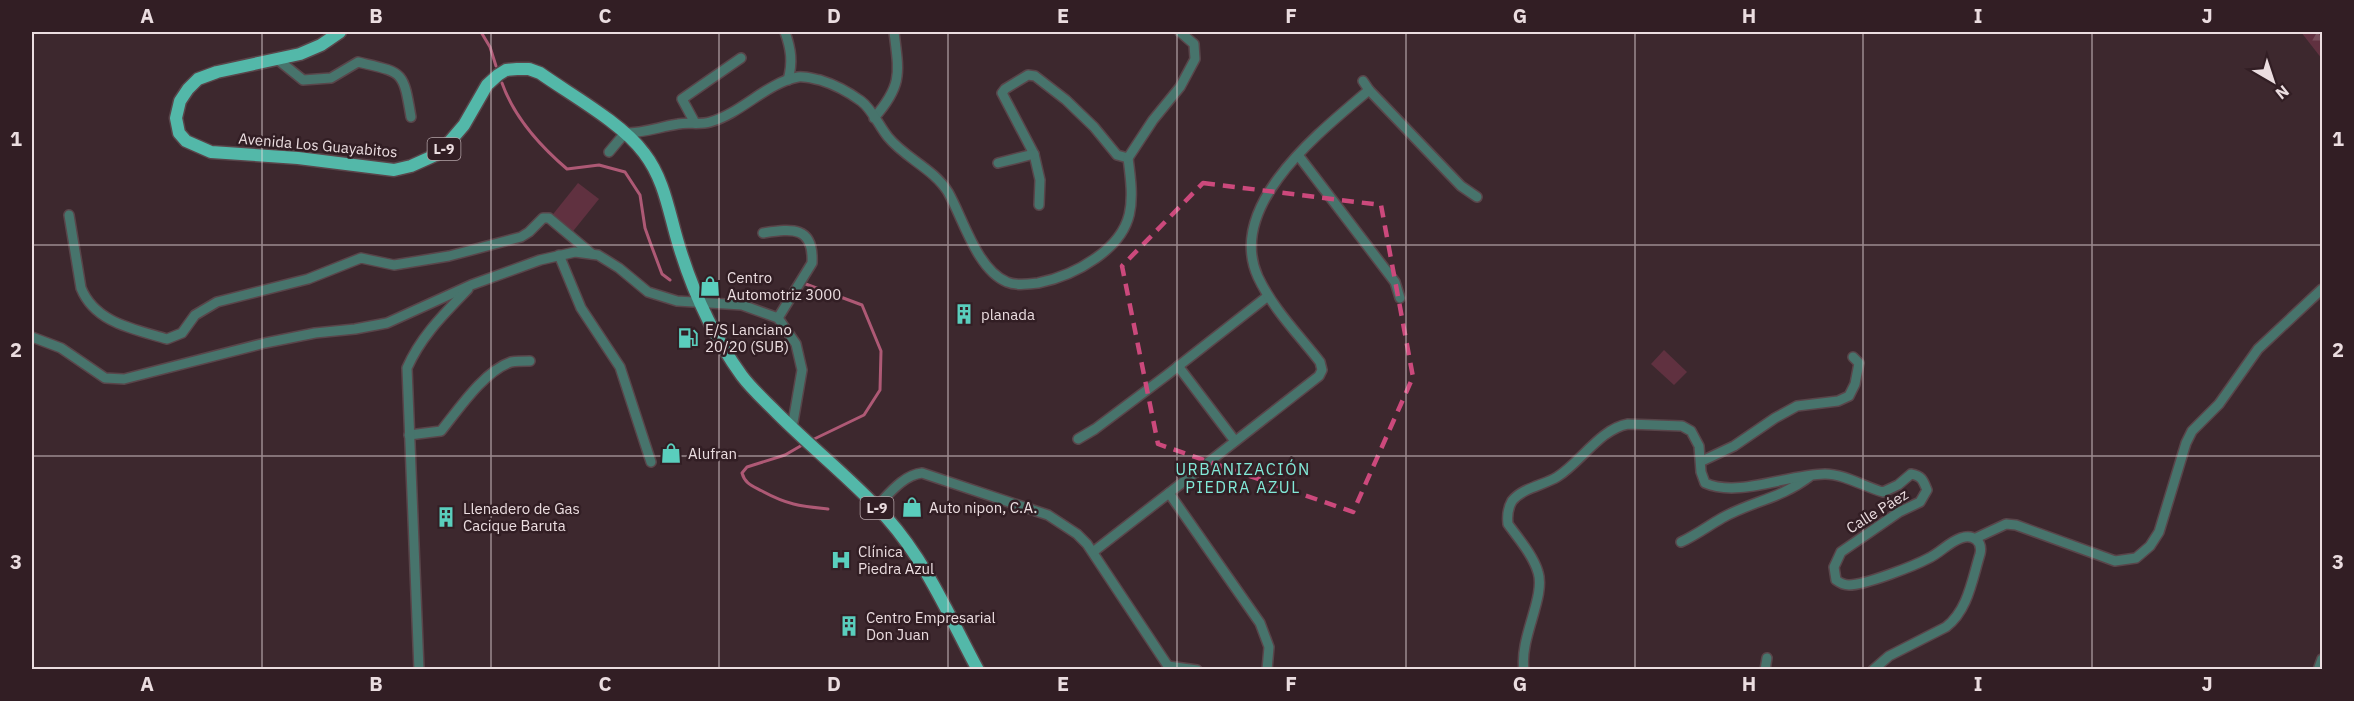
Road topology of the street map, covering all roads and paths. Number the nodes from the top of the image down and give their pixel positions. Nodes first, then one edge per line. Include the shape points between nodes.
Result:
1 (340, 32) edge
2 (785, 32) edge
3 (894, 32) edge
4 (1180, 32) edge
5 (741, 58) dead end
6 (277, 59) junction
7 (788, 80) junction
8 (1363, 81) dead end
9 (1369, 90) junction
10 (411, 117) dead end
11 (874, 118) junction
12 (695, 123) junction
13 (624, 133) junction
14 (609, 152) dead end
15 (1034, 154) junction
16 (1298, 155) junction
17 (1128, 158) junction
18 (998, 163) dead end
19 (1477, 197) dead end
20 (1039, 205) dead end
21 (69, 214) dead end
22 (763, 233) dead end
23 (592, 254) junction
24 (560, 255) junction
25 (471, 285) junction
26 (2322, 289) edge
27 (1268, 296) junction
28 (1400, 298) dead end
29 (699, 301) junction
30 (778, 318) junction
31 (32, 337) edge
32 (1853, 357) dead end
33 (530, 361) dead end
34 (1178, 366) junction
35 (792, 428) junction
36 (409, 435) junction
37 (1078, 439) dead end
38 (1234, 441) junction
39 (1702, 461) junction
40 (651, 462) dead end
41 (1810, 476) junction
42 (1169, 493) junction
43 (876, 507) junction
44 (1976, 538) junction
45 (1681, 542) dead end
46 (1093, 552) junction
47 (1767, 658) dead end
48 (2322, 658) edge
49 (1168, 668) edge
50 (419, 669) edge
51 (978, 669) edge
52 (1197, 669) edge
53 (1267, 669) edge
54 (1524, 669) edge
55 (1765, 669) edge
56 (1873, 669) edge
57 (2318, 669) edge

1 - 6 main road, Avenida Los Guayabitos / L-9 via 321,45
2 - 7 street via 792,52
3 - 11 street via 898,81 888,102
4 - 17 street via 1194,44 1195,59 1180,87
5 - 12 street via 682,99
6 - 10 street via 303,80 331,78 358,62 393,70 402,76
6 - 13 main road, Avenida Los Guayabitos / L-9 via 210,74 194,83 180,101 177,113 182,138 211,152 394,170 440,153 464,125 487,85 506,70 517,69 540,74
7 - 11 street via 800,76 824,81 862,102
7 - 12 street via 709,123
8 - 9 street
9 - 16 street
9 - 19 street via 1461,186
11 - 17 street via 890,139 947,190 975,247 993,272 1007,282 1027,285 1047,281 1084,266 1113,246 1125,230 1131,208
12 - 13 street
13 - 14 street
13 - 29 main road, Avenida Los Guayabitos / L-9 via 643,151 657,174
15 - 17 street via 1002,93 1028,75 1035,76 1066,100 1117,154
15 - 18 street
15 - 20 street via 1040,180
16 - 27 street via 1266,198 1253,228 1252,261
16 - 28 street via 1395,282
21 - 23 street via 85,298 97,312 120,326 167,339 182,333 195,315 217,303 308,279 361,258 394,265 470,251 521,237 543,218 549,218
22 - 30 street via 791,229 800,232 810,243 812,254 812,263
23 - 24 street
23 - 29 street via 619,268 648,292 678,301
24 - 25 street
24 - 40 street via 581,308 620,368
25 - 31 street via 387,323 265,343 124,379 105,378 61,348
25 - 36 street via 427,332 407,368
26 - 44 street via 2258,349 2219,404 2192,431 2159,532 2136,558 2115,561 2016,525 2006,524
27 - 34 street
27 - 38 street via 1320,362 1322,370
29 - 30 street via 742,305
29 - 35 main road, Avenida Los Guayabitos / L-9 via 743,377
30 - 35 street via 796,344 802,370
32 - 39 street via 1859,363 1858,371 1848,396 1797,406 1734,446
33 - 36 street via 502,367 478,386 441,431
34 - 37 street
34 - 38 street
35 - 43 main road, L-9
36 - 50 street
38 - 42 street
39 - 41 street, Calle Páez via 1705,483 1714,487 1732,488
39 - 54 street via 1697,438 1682,426 1621,425 1557,477 1513,500 1508,524 1538,572 1540,582 1522,659
41 - 44 street, Calle Páez via 1828,474 1883,492 1911,474 1919,475 1927,489 1920,502 1841,552 1834,574 1842,584 1857,584 1931,558 1964,537
41 - 45 street via 1793,489 1723,517
42 - 46 street
42 - 53 street via 1260,623 1269,647
43 - 46 street via 914,474 931,474 1048,515 1077,534
43 - 51 main road, L-9 via 925,569
44 - 56 street via 1982,548 1964,605 1954,621 1889,656
46 - 49 street
47 - 55 street
48 - 57 street
49 - 52 street

